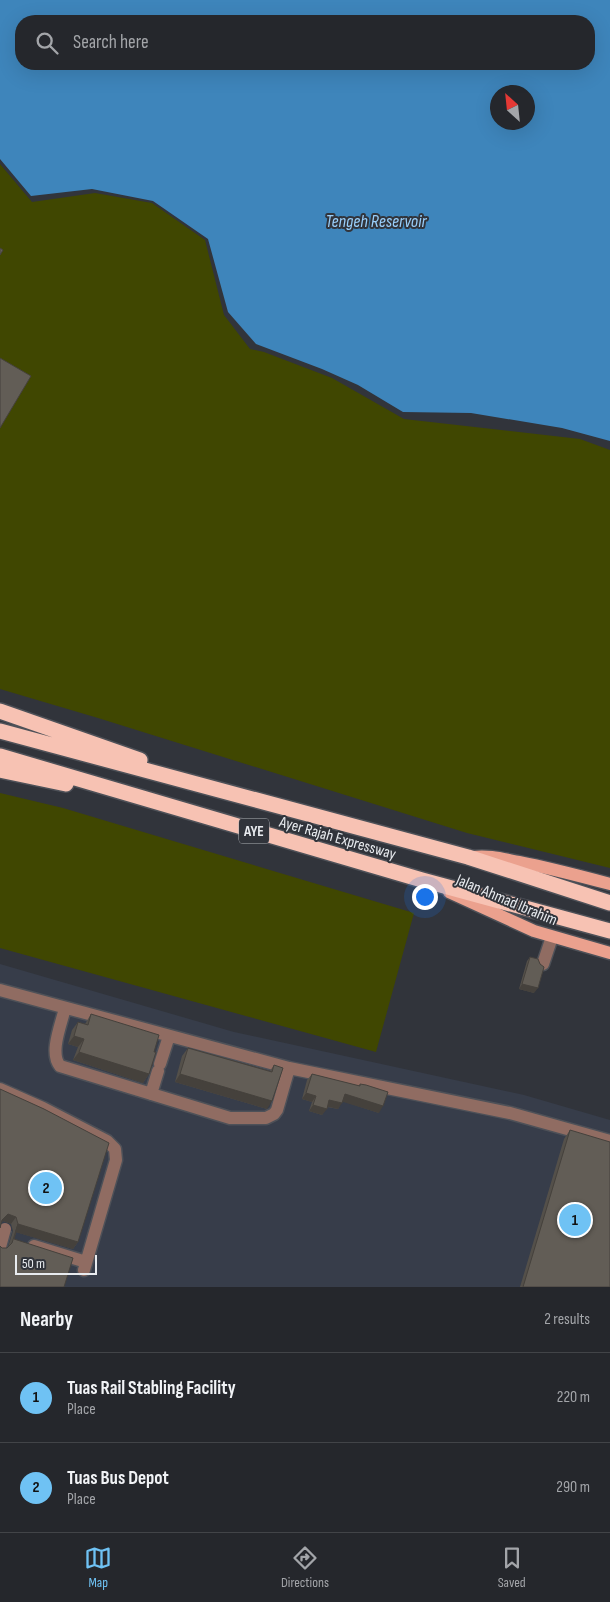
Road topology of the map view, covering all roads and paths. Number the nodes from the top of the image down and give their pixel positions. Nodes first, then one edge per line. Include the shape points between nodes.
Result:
1 (0, 711) edge
2 (0, 731) edge
3 (0, 756) edge
4 (0, 770) edge
5 (87, 782) junction
6 (250, 800) junction
7 (468, 857) junction
8 (422, 880) junction
9 (610, 884) edge
10 (610, 903) edge
11 (610, 931) edge
12 (552, 937) junction
13 (609, 953) edge
14 (543, 964) edge
15 (0, 990) edge
16 (65, 1008) junction
17 (169, 1036) junction
18 (289, 1068) junction
19 (0, 1089) edge
20 (151, 1094) junction
21 (610, 1141) edge
22 (5, 1228) dead end
23 (21, 1242) edge
24 (0, 1247) edge

1 - 6 highway
2 - 6 highway, Ayer Rajah Expressway / AYE
3 - 5 highway, Ayer Rajah Expressway / AYE
4 - 5 highway via 73,786
5 - 8 highway, Ayer Rajah Expressway / AYE
6 - 7 highway, Ayer Rajah Expressway / AYE
7 - 9 main road, Jalan Ahmad Ibrahim via 499,857
7 - 10 highway, Ayer Rajah Expressway / AYE
8 - 11 highway, Ayer Rajah Expressway / AYE
8 - 12 main road, Jalan Ahmad Ibrahim
12 - 13 main road, Jalan Ahmad Ibrahim
12 - 14 lane
15 - 16 lane
16 - 17 lane
16 - 20 lane via 55,1051 55,1059 60,1066
17 - 18 lane
17 - 20 lane
18 - 20 lane via 277,1110 266,1118 230,1118
18 - 21 lane via 510,1113
19 - 23 lane via 107,1141 116,1155 85,1266
22 - 24 lane, bridge

